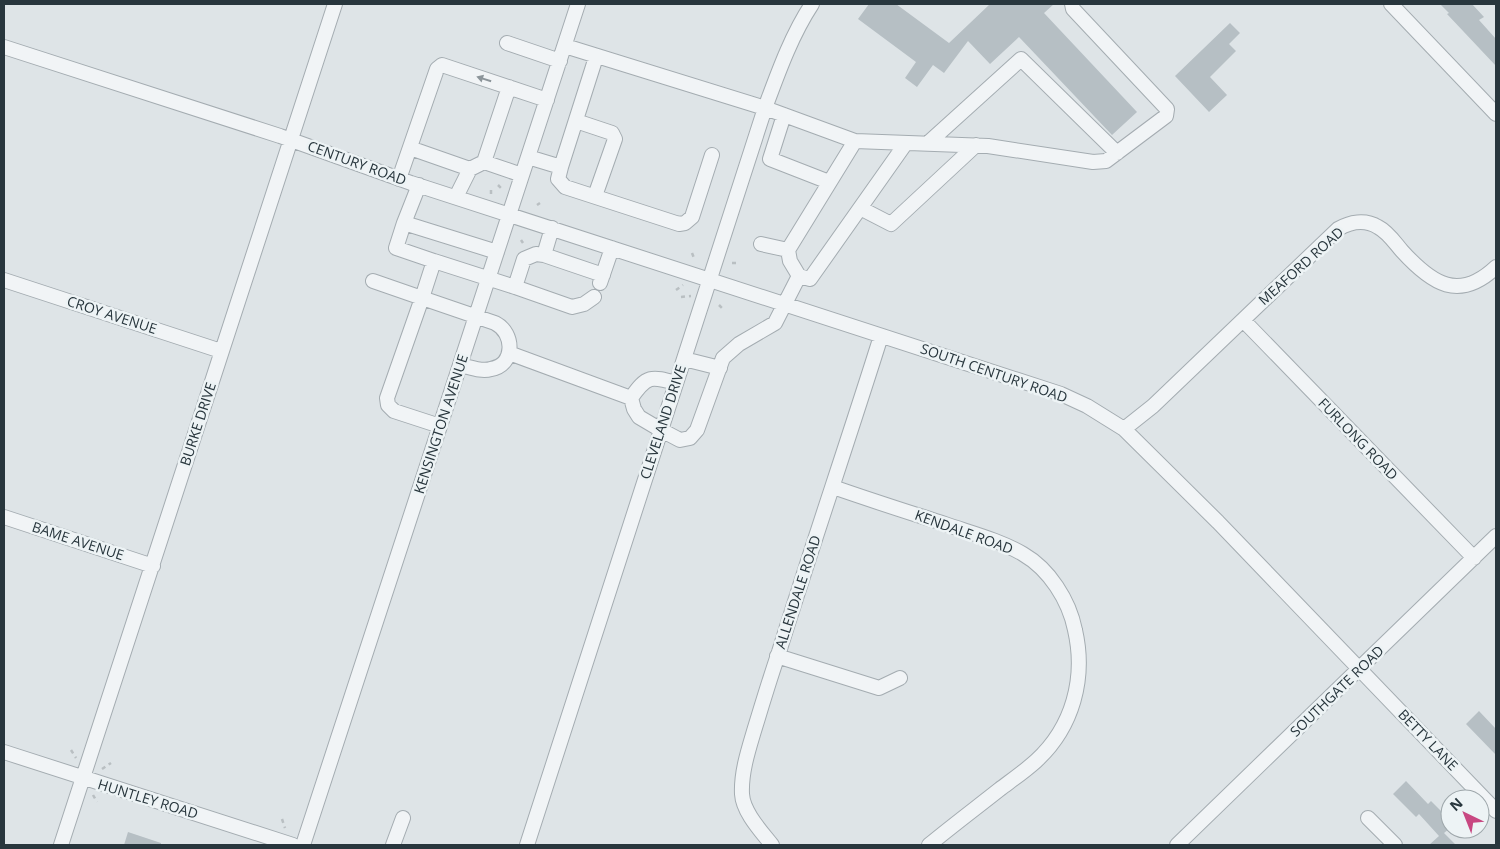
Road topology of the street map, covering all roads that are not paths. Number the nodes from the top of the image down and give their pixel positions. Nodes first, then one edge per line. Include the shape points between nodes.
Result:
1 (335, 4) edge
2 (578, 4) edge
3 (812, 4) edge
4 (1072, 4) edge
5 (1391, 4) edge
6 (507, 42) dead end
7 (4, 46) edge
8 (565, 46) junction
9 (596, 57) junction
10 (560, 61) junction
11 (508, 87) junction
12 (547, 100) junction
13 (765, 108) junction
14 (1496, 114) edge
15 (784, 115) junction
16 (576, 122) junction
17 (290, 140) junction
18 (855, 141) junction
19 (906, 143) junction
20 (927, 144) junction
21 (976, 145) junction
22 (410, 148) junction
23 (1117, 153) junction
24 (712, 154) dead end
25 (528, 157) junction
26 (484, 162) junction
27 (561, 167) junction
28 (470, 169) junction
29 (522, 175) junction
30 (399, 179) junction
31 (830, 182) junction
32 (419, 185) junction
33 (595, 196) junction
34 (456, 197) junction
35 (860, 208) junction
36 (510, 214) junction
37 (404, 223) junction
38 (552, 228) junction
39 (761, 244) dead end
40 (612, 248) junction
41 (788, 250) junction
42 (497, 252) junction
43 (544, 255) junction
44 (434, 262) junction
45 (1496, 267) edge
46 (799, 276) junction
47 (710, 279) junction
48 (4, 280) edge
49 (488, 280) junction
50 (373, 281) dead end
51 (515, 287) junction
52 (594, 297) dead end
53 (422, 298) junction
54 (785, 304) junction
55 (476, 316) junction
56 (1243, 320) junction
57 (881, 336) junction
58 (221, 351) junction
59 (509, 353) junction
60 (684, 359) junction
61 (460, 365) junction
62 (720, 368) junction
63 (676, 383) junction
64 (631, 398) junction
65 (440, 426) junction
66 (1124, 429) junction
67 (661, 430) junction
68 (833, 487) junction
69 (4, 517) edge
70 (1496, 536) edge
71 (1474, 558) junction
72 (153, 566) junction
73 (777, 656) junction
74 (1359, 669) junction
75 (900, 678) dead end
76 (4, 752) edge
77 (83, 779) junction
78 (1496, 811) edge
79 (403, 818) dead end
80 (1368, 818) dead end
81 (61, 845) edge
82 (293, 845) edge
83 (303, 845) edge
84 (393, 845) edge
85 (527, 845) edge
86 (772, 845) edge
87 (928, 845) edge
88 (1177, 845) edge
89 (1395, 845) edge

1 - 17 street, BURKE DRIVE
2 - 8 street, KENSINGTON AVENUE
3 - 13 street, CLEVELAND DRIVE via 797,29
4 - 23 street via 1073,9 1167,109 1166,116
5 - 14 street
6 - 10 street
7 - 17 street, CENTURY ROAD
8 - 9 street
8 - 10 street, KENSINGTON AVENUE
9 - 13 street
9 - 16 street
10 - 12 street, KENSINGTON AVENUE
11 - 12 street
11 -> 22 street via 442,66 437,69
11 - 26 street
12 - 25 street, KENSINGTON AVENUE
13 - 15 street
13 - 47 street, CLEVELAND DRIVE
15 - 18 street
15 - 31 street via 770,158
16 - 27 street
16 - 33 street via 612,133 615,139
17 - 30 street, CENTURY ROAD
17 - 58 street, BURKE DRIVE
18 - 19 street
18 - 31 street
19 - 20 street
19 - 35 street
20 - 21 street
20 - 23 street via 1021,59
21 - 23 street via 1093,162 1106,161
21 - 35 street via 891,224
22 - 28 street
22 - 30 street
24 - 33 street via 692,217 685,223 679,224
25 - 27 street
25 - 29 street, KENSINGTON AVENUE
26 - 28 street
26 - 29 street
27 - 33 street via 558,179 565,187
28 - 34 street
29 - 36 street, KENSINGTON AVENUE
30 - 32 street, CENTURY ROAD
31 - 41 street
32 - 34 street, CENTURY ROAD
32 - 37 street
34 - 36 street, CENTURY ROAD
35 - 46 street via 810,279
36 - 38 street, CENTURY ROAD
36 - 42 street, KENSINGTON AVENUE
37 - 42 street
37 - 44 street via 396,248
38 - 40 street, CENTURY ROAD
38 - 43 street
39 - 41 street
40 - 43 street via 601,279
40 - 47 street, CENTURY ROAD
41 - 46 street
42 - 49 street, KENSINGTON AVENUE
43 - 51 street via 536,254 524,259
44 - 49 street
44 - 53 street
45 - 56 street, MEAFORD ROAD via 1485,277 1462,286 1437,282 1416,266 1380,227 1358,222 1338,229
46 - 54 street
47 - 54 street, SOUTH CENTURY ROAD
47 - 60 street, CLEVELAND DRIVE
48 - 58 street, CROY AVENUE
49 - 51 street
49 - 55 street, KENSINGTON AVENUE
50 - 53 street
51 - 52 street via 572,307
53 - 55 street
53 - 65 street via 387,398 394,411
54 - 57 street, SOUTH CENTURY ROAD
54 - 62 street via 774,322 738,344 723,358
55 - 59 street via 504,329 510,339
55 - 61 street, KENSINGTON AVENUE
56 - 66 street, MEAFORD ROAD via 1153,406
56 - 71 street, FURLONG ROAD
57 - 66 street, SOUTH CENTURY ROAD via 1061,394
57 - 68 street, ALLENDALE ROAD
58 - 72 street, BURKE DRIVE
59 - 61 street via 504,363 492,369
59 - 64 street
60 - 62 street
60 - 63 street, CLEVELAND DRIVE
61 - 65 street, KENSINGTON AVENUE
62 - 67 street via 697,430 690,438 680,440
63 - 64 street via 656,378 648,380
63 - 67 street, CLEVELAND DRIVE
64 - 67 street via 639,418
65 - 83 street, KENSINGTON AVENUE
66 - 74 street, SOUTH CENTURY ROAD
67 - 85 street, CLEVELAND DRIVE
68 - 73 street, ALLENDALE ROAD
68 - 87 street, KENDALE ROAD via 1004,544 1030,558 1056,585 1074,622 1079,645 1078,685 1064,725 1036,761
69 - 72 street, BAME AVENUE
70 - 71 street, SOUTHGATE ROAD
71 - 74 street, SOUTHGATE ROAD
72 - 77 street, BURKE DRIVE
73 - 75 street via 880,688
73 - 86 street, ALLENDALE ROAD via 742,779 744,806
74 - 78 street, BETTY LANE
74 - 88 street, SOUTHGATE ROAD
76 - 77 street, HUNTLEY ROAD
77 - 81 street, BURKE DRIVE
77 - 82 street, HUNTLEY ROAD
79 - 84 street
80 - 89 street

